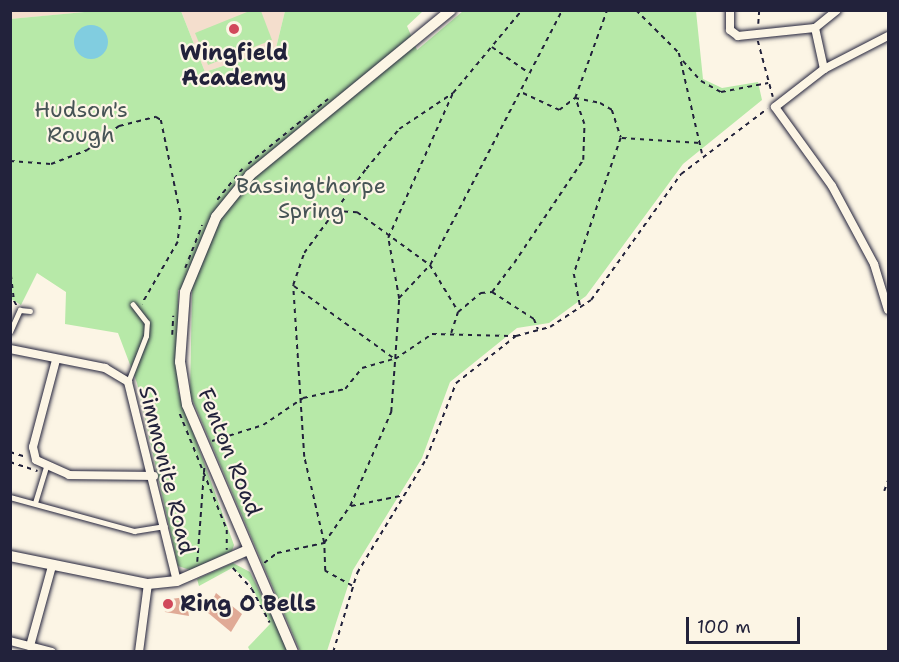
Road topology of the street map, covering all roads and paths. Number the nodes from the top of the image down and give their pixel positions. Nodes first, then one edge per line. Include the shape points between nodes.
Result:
1 (451, 10) edge
2 (522, 10) edge
3 (562, 10) edge
4 (607, 10) edge
5 (636, 10) edge
6 (730, 10) edge
7 (759, 10) edge
8 (837, 10) edge
9 (815, 28) junction
10 (758, 34) junction
11 (888, 36) edge
12 (492, 47) junction
13 (681, 59) junction
14 (824, 69) junction
15 (530, 74) junction
16 (768, 83) junction
17 (522, 92) junction
18 (453, 93) junction
19 (333, 94) dead end
20 (575, 98) junction
21 (775, 105) junction
22 (621, 138) junction
23 (700, 143) junction
24 (702, 154) junction
25 (10, 161) edge
26 (215, 204) dead end
27 (335, 211) junction
28 (205, 220) dead end
29 (388, 238) junction
30 (430, 265) junction
31 (10, 266) edge
32 (184, 271) dead end
33 (293, 285) junction
34 (492, 292) junction
35 (10, 293) edge
36 (14, 298) junction
37 (399, 299) junction
38 (133, 305) dead end
39 (580, 307) junction
40 (20, 310) junction
41 (888, 310) edge
42 (30, 311) dead end
43 (140, 311) junction
44 (174, 312) dead end
45 (458, 312) junction
46 (539, 330) junction
47 (10, 332) edge
48 (451, 334) junction
49 (516, 336) junction
50 (172, 343) dead end
51 (10, 349) edge
52 (395, 359) junction
53 (56, 360) junction
54 (128, 382) junction
55 (303, 398) junction
56 (178, 405) dead end
57 (202, 444) junction
58 (10, 452) edge
59 (207, 456) junction
60 (36, 460) junction
61 (10, 462) edge
62 (45, 470) junction
63 (204, 474) junction
64 (154, 476) junction
65 (888, 480) edge
66 (884, 490) dead end
67 (406, 494) junction
68 (10, 497) edge
69 (35, 503) junction
70 (350, 506) junction
71 (165, 526) junction
72 (324, 543) junction
73 (248, 550) junction
74 (10, 556) edge
75 (226, 561) junction
76 (52, 566) junction
77 (257, 570) junction
78 (194, 575) junction
79 (177, 581) junction
80 (148, 584) junction
81 (353, 586) junction
82 (272, 628) dead end
83 (10, 641) edge
84 (30, 646) junction
85 (52, 651) edge
86 (139, 651) edge
87 (293, 651) edge
88 (333, 651) edge

1 - 57 street, Fenton Road via 250,175 216,217 192,271 179,340 183,388
2 - 12 path
3 - 15 path
4 - 20 path
5 - 13 path
6 - 10 street via 730,30 738,36
7 - 10 path
8 - 9 street
9 - 10 street
9 - 14 street
10 - 16 path
11 - 14 street
12 - 15 path
12 - 18 path
13 - 16 path via 701,81 721,92
13 - 23 path
14 - 21 street
15 - 17 path
16 - 21 path
17 - 20 path via 559,110
17 - 30 path
18 - 27 path via 399,129
18 - 29 path
19 - 26 path via 262,151
20 - 22 path via 612,110
20 - 34 path via 584,124 583,160
21 - 24 path
21 - 41 street via 832,186 874,264
22 - 23 path
22 - 39 path via 574,274
23 - 24 path
24 - 39 path via 658,201 627,255
25 - 43 path via 51,164 87,150 118,126 156,117 161,120 181,216 178,242
27 - 29 path via 357,212
27 - 33 path via 304,253
28 - 32 path
29 - 30 path
29 - 37 path
30 - 37 path
30 - 45 path
31 - 36 path
33 - 52 path
33 - 55 path
34 - 45 path via 481,293
34 - 46 path via 534,319
35 - 36 path
36 - 40 path
37 - 52 path
38 - 43 lane
39 - 46 path
40 - 42 lane
40 - 47 lane
43 - 54 lane via 146,336
44 - 50 path
45 - 48 path
46 - 49 path
48 - 49 path
48 - 52 path via 432,334
49 - 67 path via 451,390 426,459
51 - 53 street, Simmonite Road
52 - 55 path via 363,368 345,389
52 - 70 path via 391,412
53 - 54 street, Simmonite Road via 105,368
53 - 60 street via 33,447
54 - 64 street, Simmonite Road
55 - 57 path via 263,425
55 - 72 path via 304,457
56 - 63 path
57 - 59 street, Fenton Road
58 - 60 path
59 - 63 path
59 - 73 street, Fenton Road
60 - 62 street
61 - 62 path
62 - 64 street via 116,480
62 - 69 lane
63 - 75 path via 227,530
63 - 78 path
64 - 71 street, Simmonite Road
65 - 66 path
67 - 70 path
67 - 81 path
68 - 69 lane
69 - 71 lane via 134,531
70 - 72 path
71 - 79 street, Simmonite Road
72 - 77 path via 277,553
72 - 81 path via 325,571
73 - 75 street
73 - 77 street, Fenton Road
74 - 76 street
75 - 78 street
75 - 82 path via 252,589
76 - 80 street
76 - 84 street
77 - 87 street, Fenton Road
78 - 79 street
79 - 80 street
80 - 86 street
81 - 88 path
83 - 84 street
84 - 85 street

